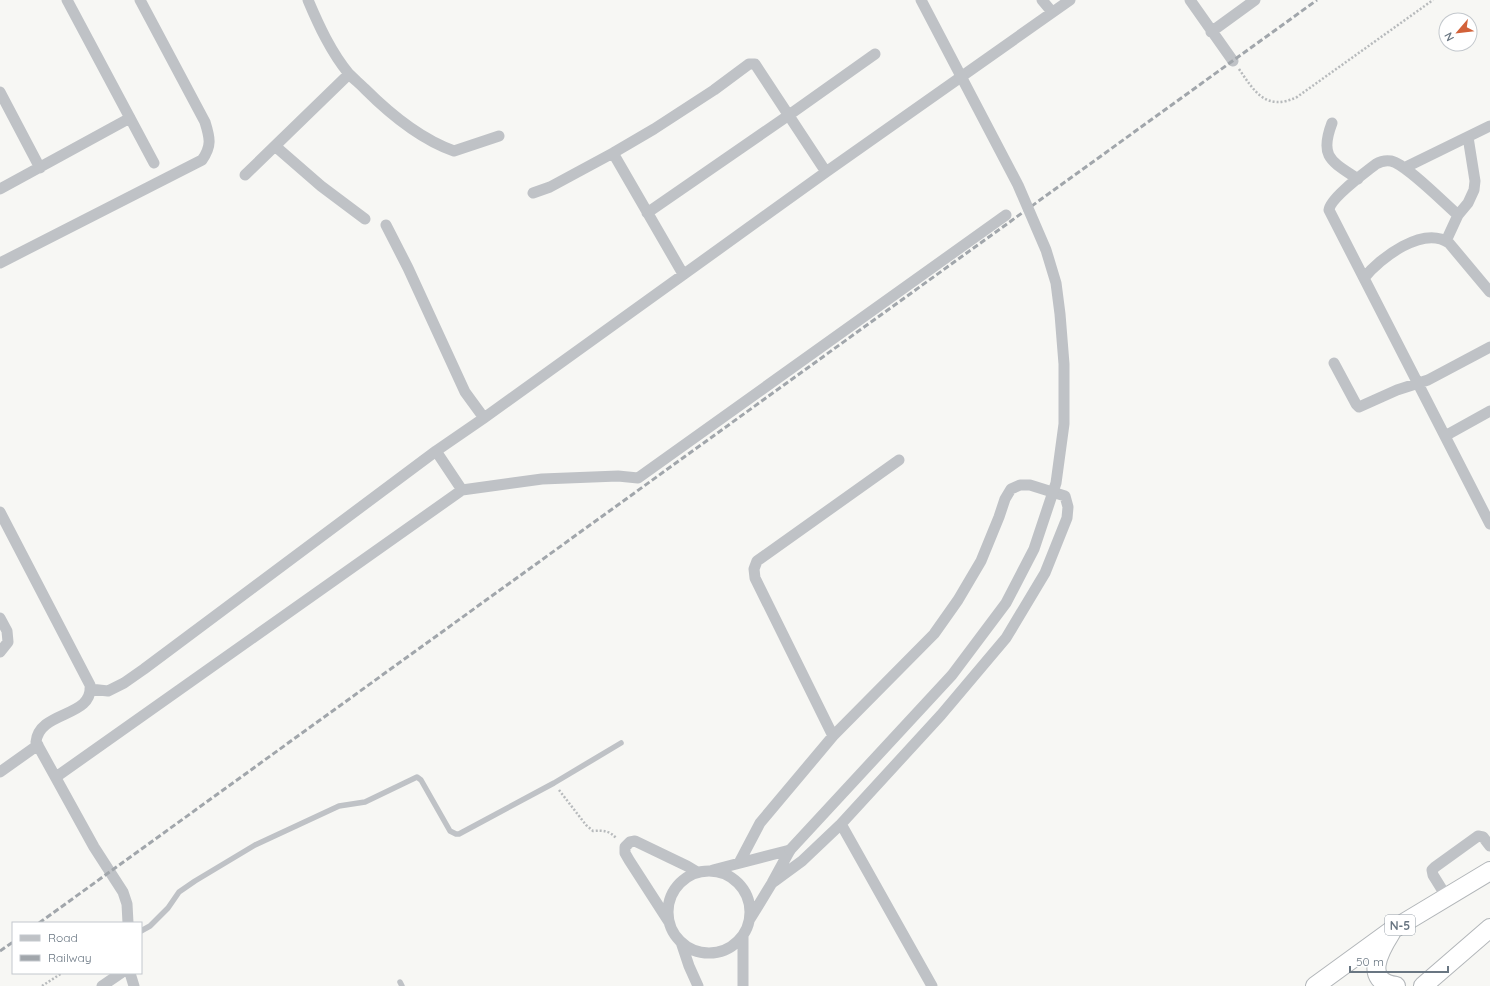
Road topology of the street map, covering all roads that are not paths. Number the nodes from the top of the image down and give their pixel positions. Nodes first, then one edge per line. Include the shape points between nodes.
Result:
1 (67, 0) edge
2 (140, 0) edge
3 (308, 0) edge
4 (921, 0) edge
5 (1042, 0) edge
6 (1070, 0) edge
7 (1190, 0) edge
8 (1255, 0) edge
9 (1052, 12) junction
10 (1211, 32) junction
11 (875, 54) dead end
12 (1233, 61) road end
13 (349, 74) junction
14 (0, 92) edge
15 (789, 116) junction
16 (130, 118) junction
17 (1332, 123) dead end
18 (1490, 126) edge
19 (499, 136) dead end
20 (1468, 137) junction
21 (275, 146) junction
22 (612, 153) junction
23 (154, 163) dead end
24 (40, 168) junction
25 (1404, 168) junction
26 (826, 172) junction
27 (245, 175) dead end
28 (1358, 179) junction
29 (0, 190) edge
30 (533, 193) dead end
31 (647, 213) junction
32 (1006, 215) dead end
33 (1458, 215) junction
34 (365, 219) dead end
35 (386, 225) dead end
36 (1446, 241) junction
37 (0, 263) edge
38 (683, 274) junction
39 (1364, 278) junction
40 (1490, 292) edge
41 (1490, 347) edge
42 (1334, 363) dead end
43 (1418, 383) junction
44 (1490, 411) edge
45 (484, 418) junction
46 (1445, 436) junction
47 (436, 451) junction
48 (899, 460) dead end
49 (462, 490) junction
50 (0, 512) edge
51 (1490, 524) edge
52 (0, 618) edge
53 (0, 652) edge
54 (90, 689) junction
55 (833, 736) junction
56 (621, 743) dead end
57 (38, 745) junction
58 (0, 772) edge
59 (56, 777) junction
60 (841, 824) junction
61 (1490, 846) edge
62 (790, 850) junction
63 (739, 863) junction
64 (1490, 870) edge
65 (703, 872) junction
66 (772, 883) junction
67 (1446, 896) junction
68 (750, 920) junction
69 (128, 922) edge
70 (670, 925) junction
71 (1490, 928) edge
72 (142, 930) edge
73 (1392, 930) junction
74 (743, 935) junction
75 (681, 942) junction
76 (120, 974) edge
77 (130, 974) edge
78 (102, 986) edge
79 (134, 986) edge
80 (698, 986) edge
81 (743, 986) edge
82 (932, 986) edge
83 (1315, 986) edge
84 (1396, 986) edge
85 (1420, 986) edge

1 - 16 street
2 - 37 street via 205,122 209,137 208,152 202,160
3 - 13 street via 326,39
4 - 62 street, bridge via 1018,185 1046,250 1056,283 1064,372 1064,424 1056,483 1034,549 1006,603 952,675
5 - 9 street
6 - 9 street
7 - 10 street
8 - 10 street
9 - 26 street
10 - 12 street
11 - 15 street
13 - 19 street via 408,127 447,149 454,151
13 - 21 street
14 - 24 street
15 - 22 street via 755,64 750,63 714,90
15 - 26 street
15 - 31 street
16 - 23 street
16 - 24 street
17 - 28 street via 1326,142 1329,158
18 - 20 street
20 - 25 street
20 - 33 street via 1475,185 1472,196
21 - 27 street
21 - 34 street via 321,186
22 - 30 street via 550,187
22 - 31 street
24 - 29 street
25 - 28 street via 1393,161 1382,161
25 - 33 street
26 - 38 street
28 - 39 street via 1332,202 1329,210
31 - 38 street
32 - 49 street via 638,478 618,476 542,479
33 - 36 street
35 - 45 street via 465,392
36 - 39 street via 1435,237 1418,239 1380,261
36 - 40 street
38 - 45 street
39 - 43 street
41 - 43 street
42 - 43 street via 1359,407
43 - 46 street
44 - 46 street
45 - 47 street
46 - 51 street
47 - 49 street
47 - 54 street via 124,683 108,691
48 - 55 street via 758,561 754,569 755,578
49 - 59 street
50 - 54 street
52 - 53 street via 7,631 8,642
54 - 57 street via 89,697 78,708 40,728
55 - 60 street via 934,634 981,561 1004,499 1011,489 1020,485 1030,486 1065,496 1067,518 1045,573 1006,638
55 - 63 street via 760,823
56 - 72 lane via 554,783 459,834 450,831 417,777 365,802 339,806 255,845 195,881 179,892 168,908
57 - 58 street
57 - 59 street
59 - 69 street via 94,847 123,892
60 - 66 street via 802,861
60 - 82 street
61 - 67 street via 1478,836 1432,870
62 - 63 street
62 - 66 street
63 - 65 street
64 - 67 highway, N-5
65 - 68 street via 718,871 741,885 749,902
65 - 70 street via 684,879 674,890 668,910
65 - 70 street via 635,841 625,847 629,860
66 - 68 street
67 - 73 highway, N-5
68 - 74 street
70 - 75 street
71 - 85 highway
73 - 83 highway, N-5
73 - 84 highway via 1382,949 1376,972 1381,981
74 - 75 street via 725,950 710,953 694,950
74 - 81 street
75 - 80 street
76 - 78 street
77 - 79 street

